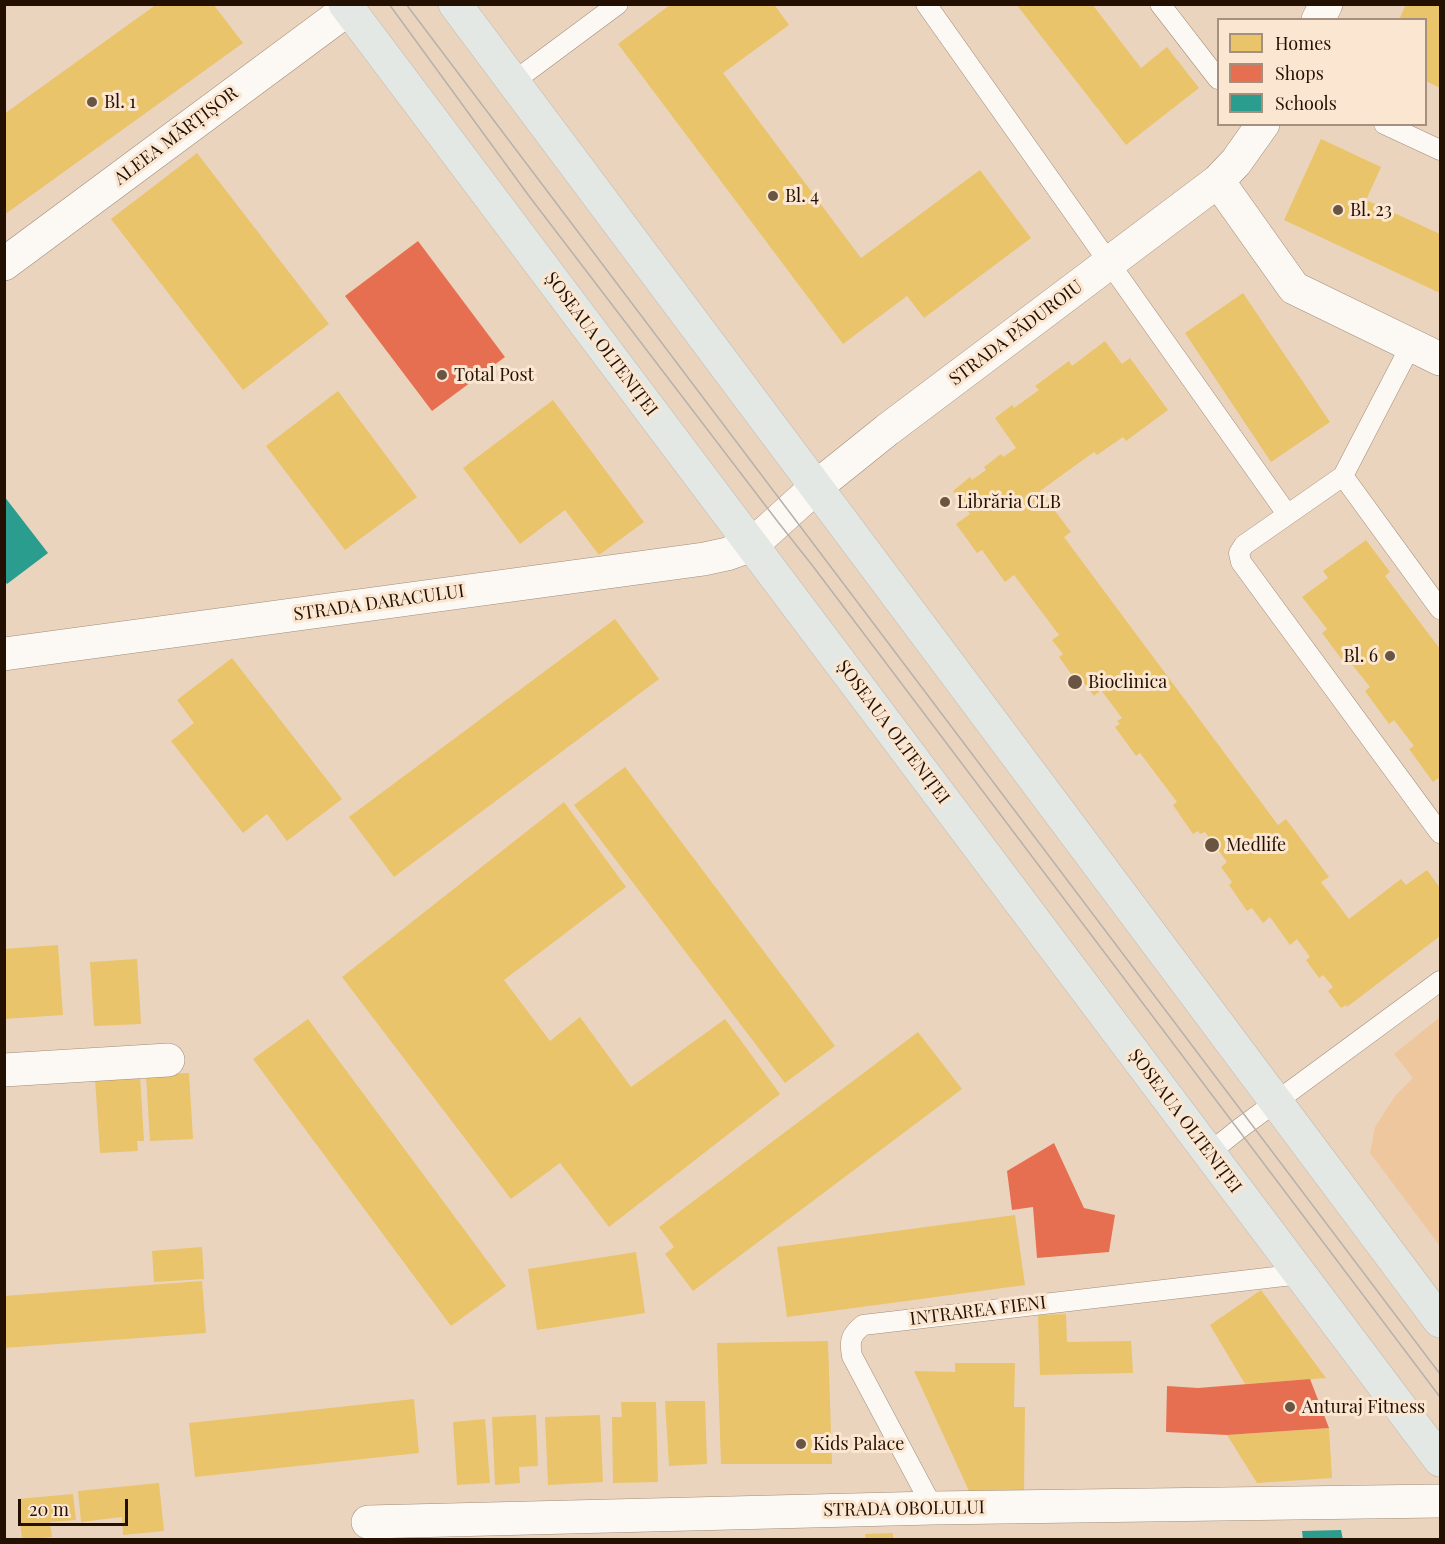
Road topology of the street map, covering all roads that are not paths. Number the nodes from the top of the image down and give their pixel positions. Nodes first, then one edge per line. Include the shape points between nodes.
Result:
1 (454, 4) edge
2 (618, 4) edge
3 (926, 4) edge
4 (1160, 4) edge
5 (1326, 4) edge
6 (347, 7) edge
7 (1319, 18) edge
8 (1217, 79) edge
9 (513, 82) junction
10 (1388, 126) edge
11 (1258, 127) edge
12 (1440, 150) edge
13 (1218, 181) junction
14 (1109, 262) junction
15 (4, 264) edge
16 (1411, 345) junction
17 (1440, 359) edge
18 (1342, 476) junction
19 (816, 487) junction
20 (1287, 514) junction
21 (752, 545) junction
22 (1440, 609) edge
23 (4, 654) edge
24 (1440, 833) edge
25 (1440, 981) edge
26 (168, 1060) dead end
27 (4, 1070) edge
28 (1276, 1102) junction
29 (1209, 1153) junction
30 (1301, 1274) junction
31 (1440, 1321) edge
32 (1440, 1460) edge
33 (1440, 1502) edge
34 (933, 1508) junction
35 (368, 1521) dead end

1 - 9 main road
2 - 9 lane
3 - 14 lane
4 - 8 lane
5 - 7 street
6 - 15 street, ALEEA MĂRȚIȘOR
6 - 21 main road, ȘOSEAUA OLTENIȚEI
9 - 19 main road
10 - 12 lane
11 - 13 street, STRADA PĂDUROIU via 1236,162
13 - 14 street, STRADA PĂDUROIU
13 - 16 street via 1294,288
14 - 19 street, STRADA PĂDUROIU
14 - 20 lane
16 - 17 street
16 - 18 lane
18 - 20 lane
18 - 22 lane
19 - 21 street, STRADA PĂDUROIU
19 - 28 main road
20 - 24 lane via 1244,545 1239,553 1240,562
21 - 23 street, STRADA DARACULUI via 704,559
21 - 29 main road, ȘOSEAUA OLTENIȚEI
25 - 28 lane
26 - 27 street
28 - 29 lane
28 - 31 main road
29 - 30 main road, ȘOSEAUA OLTENIȚEI
30 - 32 main road, ȘOSEAUA OLTENIȚEI
30 - 34 lane, INTRAREA FIENI via 863,1325 853,1333 852,1356
33 - 34 street, STRADA OBOLULUI
34 - 35 street, STRADA OBOLULUI

